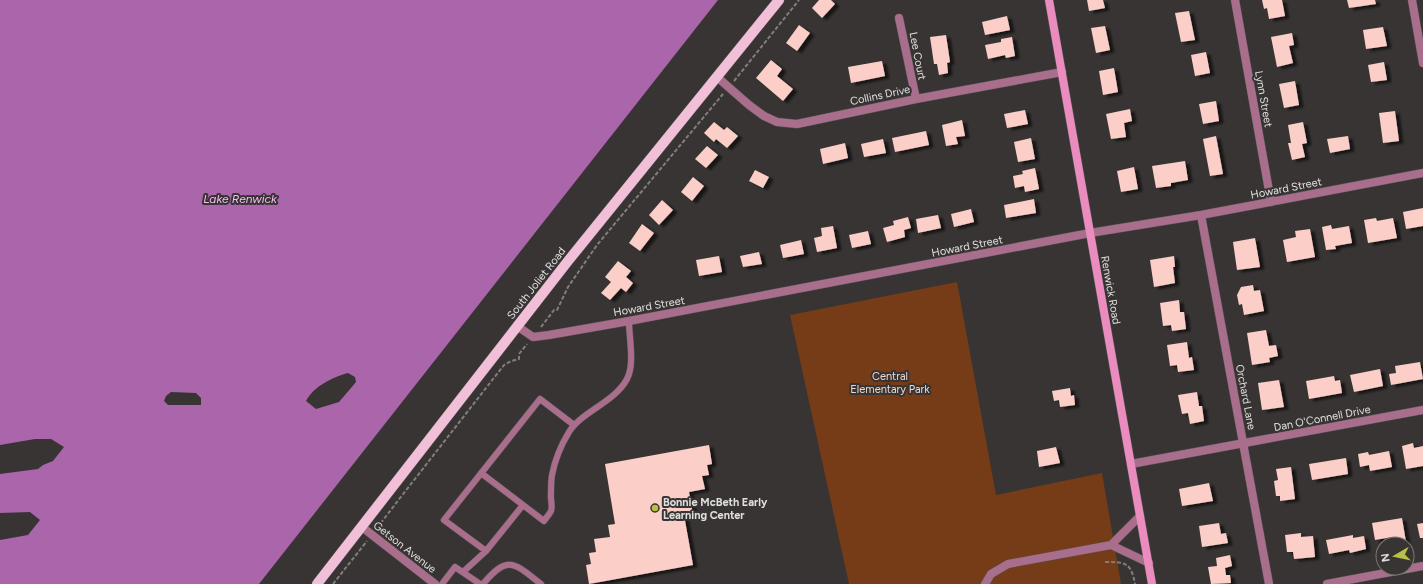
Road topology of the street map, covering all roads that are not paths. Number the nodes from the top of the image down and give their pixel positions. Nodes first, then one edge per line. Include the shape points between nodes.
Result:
1 (779, 0) edge
2 (1049, 0) edge
3 (1235, 0) edge
4 (1412, 0) edge
5 (899, 18) dead end
6 (1423, 63) edge
7 (1062, 72) junction
8 (717, 77) junction
9 (916, 99) junction
10 (1423, 173) edge
11 (1271, 202) junction
12 (1201, 215) junction
13 (1090, 234) junction
14 (629, 321) junction
15 (518, 326) junction
16 (1423, 410) edge
17 (574, 425) junction
18 (1244, 444) junction
19 (1131, 464) junction
20 (481, 473) junction
21 (523, 505) junction
22 (1140, 516) junction
23 (362, 527) junction
24 (1111, 545) junction
25 (486, 551) junction
26 (1148, 563) junction
27 (1423, 566) edge
28 (463, 572) junction
29 (317, 584) edge
30 (435, 584) edge
31 (442, 584) edge
32 (482, 584) edge
33 (541, 584) edge
34 (985, 584) edge
35 (1152, 584) edge
36 (1269, 584) edge
37 (1327, 584) edge

1 - 8 main road, South Joliet Road
2 - 7 street, Renwick Road
3 - 11 street, Lynn Street
4 - 6 street
5 - 9 street, Lee Court
7 - 9 street, Collins Drive
7 - 13 street, Renwick Road
8 - 9 street, Collins Drive via 749,105 776,122 797,124
8 - 15 main road, South Joliet Road
10 - 11 street, Howard Street
11 - 12 street, Howard Street
12 - 13 street, Howard Street
12 - 18 street, Orchard Lane
13 - 14 street, Howard Street
13 - 19 street, Renwick Road
14 - 15 street, Howard Street via 533,337
14 - 17 lane via 631,365 628,378 613,395
15 - 23 main road, South Joliet Road
16 - 18 street, Dan O'Connell Drive
17 - 20 lane via 540,399
17 - 21 lane via 559,451 552,474 551,510 544,521
18 - 19 street, Dan O'Connell Drive
18 - 36 street, Orchard Lane
19 - 22 street, Renwick Road
20 - 21 lane
20 - 25 lane via 444,520
21 - 25 lane
22 - 24 street
22 - 26 street, Renwick Road
23 - 29 main road, South Joliet Road
23 - 30 street, Getson Avenue
24 - 26 street
24 - 34 street via 1008,564 991,574
25 - 28 lane
26 - 35 street, Renwick Road
27 - 37 street
28 - 31 lane via 456,567
28 - 32 lane
32 - 33 lane via 501,566 515,565

